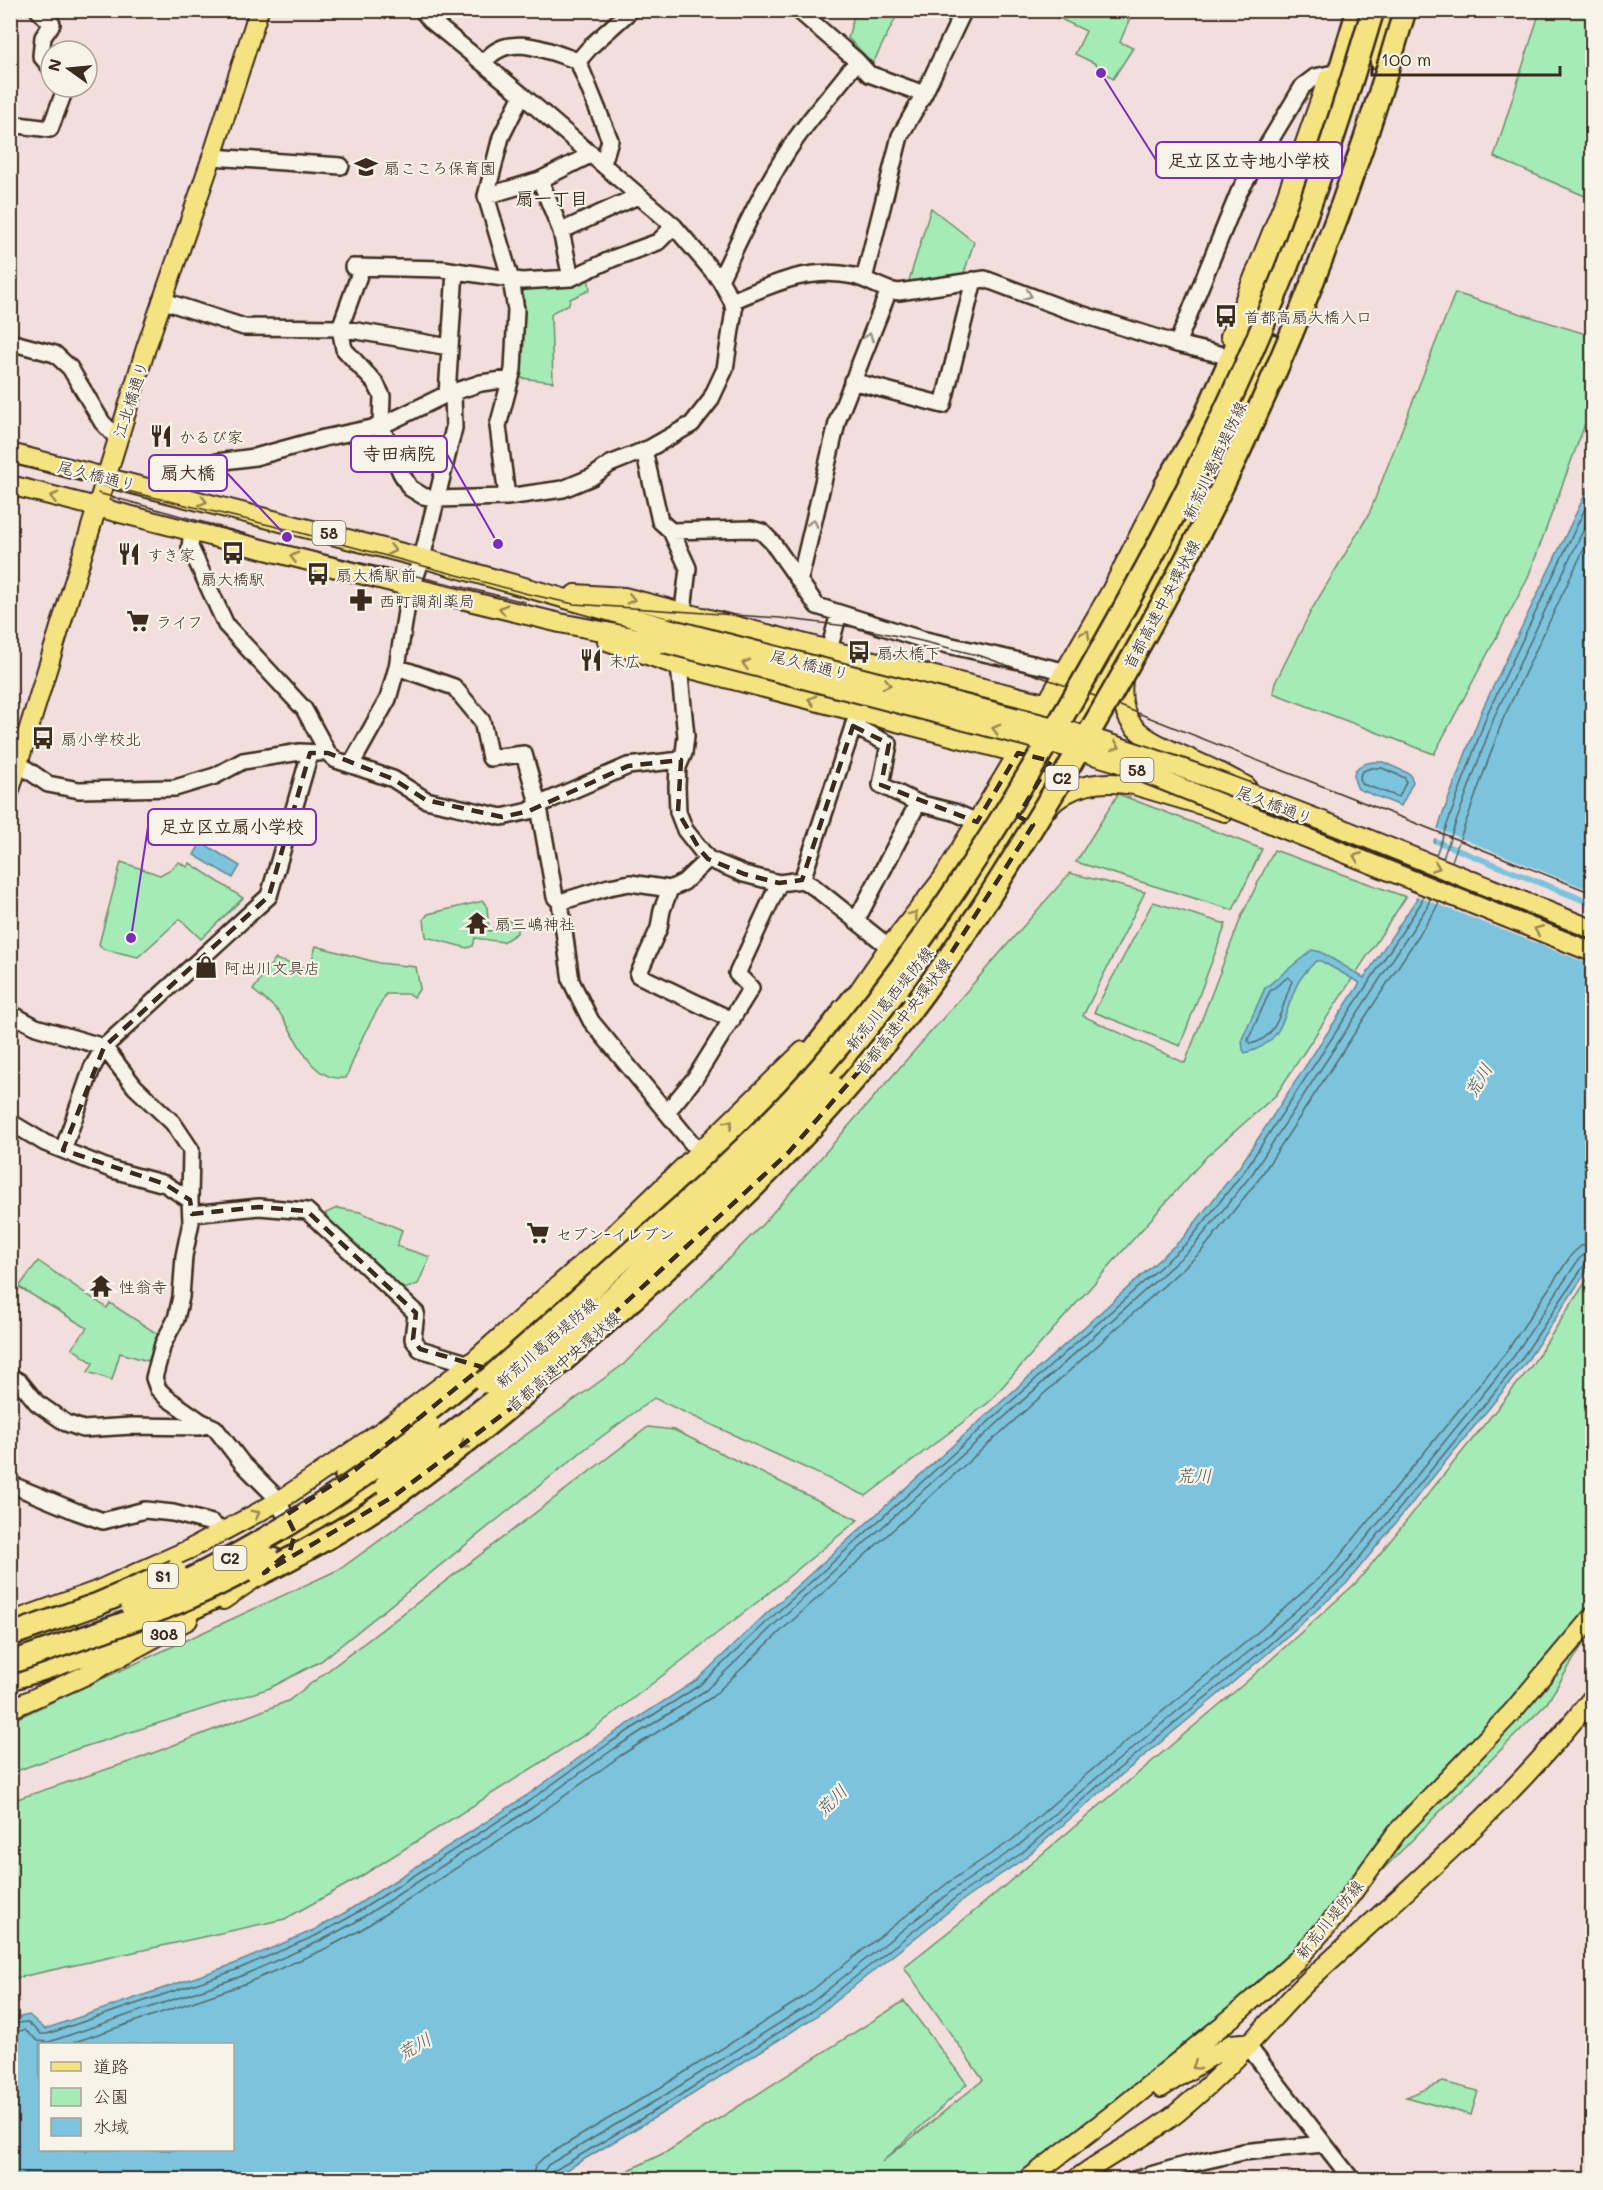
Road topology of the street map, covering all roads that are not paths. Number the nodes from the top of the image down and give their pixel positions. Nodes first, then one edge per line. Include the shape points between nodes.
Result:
1 (38, 10) edge
2 (259, 10) edge
3 (422, 10) edge
4 (631, 10) edge
5 (798, 10) edge
6 (964, 10) edge
7 (1348, 10) edge
8 (1358, 10) edge
9 (1373, 10) edge
10 (1386, 10) edge
11 (1405, 10) edge
12 (43, 39) edge
13 (578, 61) junction
14 (857, 61) junction
15 (484, 63) junction
16 (1329, 74) junction
17 (924, 94) junction
18 (522, 95) junction
19 (61, 99) edge
20 (10, 124) edge
21 (212, 157) junction
22 (597, 159) junction
23 (341, 165) dead end
24 (540, 180) junction
25 (486, 196) junction
26 (638, 196) junction
27 (674, 226) junction
28 (561, 231) junction
29 (454, 271) junction
30 (571, 278) junction
31 (864, 279) junction
32 (512, 280) junction
33 (720, 280) junction
34 (974, 280) junction
35 (889, 290) junction
36 (161, 300) junction
37 (732, 301) junction
38 (340, 328) junction
39 (10, 342) edge
40 (1176, 344) junction
41 (449, 347) junction
42 (1268, 352) junction
43 (1222, 356) junction
44 (510, 379) junction
45 (852, 381) junction
46 (450, 393) junction
47 (381, 426) junction
48 (1240, 431) junction
49 (117, 438) junction
50 (644, 450) junction
51 (10, 453) edge
52 (105, 477) junction
53 (10, 485) edge
54 (1165, 486) junction
55 (1203, 487) junction
56 (169, 493) junction
57 (507, 497) junction
58 (437, 499) junction
59 (97, 508) junction
60 (192, 531) junction
61 (671, 531) junction
62 (422, 558) junction
63 (798, 579) junction
64 (411, 587) junction
65 (552, 594) junction
66 (683, 612) junction
67 (839, 613) junction
68 (560, 623) junction
69 (666, 635) junction
70 (829, 650) junction
71 (679, 666) junction
72 (397, 667) junction
73 (1064, 671) junction
74 (1046, 703) junction
75 (1081, 712) junction
76 (855, 719) junction
77 (310, 753) junction
78 (328, 753) junction
79 (1018, 753) junction
80 (681, 760) junction
81 (1051, 761) junction
82 (15, 763) edge
83 (351, 765) junction
84 (10, 790) edge
85 (918, 803) junction
86 (1278, 804) junction
87 (538, 807) junction
88 (977, 822) junction
89 (1269, 822) junction
90 (708, 859) junction
91 (802, 880) junction
92 (779, 883) junction
93 (670, 890) junction
94 (560, 902) junction
95 (856, 921) junction
96 (1593, 929) edge
97 (889, 947) junction
98 (1593, 952) edge
99 (924, 957) junction
100 (921, 984) junction
101 (852, 999) junction
102 (10, 1013) edge
103 (886, 1016) junction
104 (732, 1020) junction
105 (104, 1047) junction
106 (666, 1112) junction
107 (10, 1122) edge
108 (63, 1150) junction
109 (700, 1153) junction
110 (191, 1207) junction
111 (623, 1275) junction
112 (470, 1364) junction
113 (10, 1376) edge
114 (207, 1425) junction
115 (429, 1426) junction
116 (12, 1488) edge
117 (279, 1501) junction
118 (309, 1502) junction
119 (222, 1532) junction
120 (295, 1533) junction
121 (259, 1575) junction
122 (1593, 1617) edge
123 (10, 1622) edge
124 (10, 1635) edge
125 (10, 1648) edge
126 (10, 1652) edge
127 (10, 1663) edge
128 (10, 1679) edge
129 (1593, 1698) edge
130 (10, 1709) edge
131 (1248, 2046) junction
132 (1117, 2111) junction
133 (1323, 2144) junction
134 (1133, 2179) edge
135 (1027, 2180) edge
136 (1075, 2180) edge
137 (1353, 2180) edge

1 - 12 street via 52,24
2 - 21 main road, 江北橋通り
3 - 15 street
4 - 13 street
5 - 14 street
6 - 17 street
7 - 16 main road, 新荒川葛西堤防線
8 - 54 highway via 1295,209 1226,373
9 - 115 highway, 首都高速中央環状線 / C2, bridge via 1329,150 1283,277 1192,481 1093,664 958,888 868,1012 764,1129 586,1293
10 - 42 highway via 1343,156
10 - 48 main road via 1388,28 1383,54 1353,147 1302,285
10 - 55 main road, 新荒川葛西堤防線 via 1315,217 1266,344
11 -> 121 highway, 首都高速中央環状線 / C2, bridge via 1334,224 1218,496 1114,691 946,961 892,1033 789,1153 621,1311 510,1409 394,1496 330,1537
13 - 15 street via 520,45 490,54
13 - 22 street via 610,140
14 - 17 street via 869,74
14 - 33 street via 787,151
15 - 18 street
16 - 40 street via 1315,77 1303,86 1239,192
16 - 43 main road, 新荒川葛西堤防線 via 1285,200
17 - 31 street via 900,136
18 - 22 street
18 - 25 street via 501,137
19 - 20 street via 50,129
21 - 23 street
21 - 36 main road, 江北橋通り
22 - 24 street
22 - 26 street
24 - 25 street
24 - 28 street
25 - 32 street
26 - 27 street
26 - 28 street
27 - 30 street via 658,242
27 - 33 street
28 - 30 street
29 - 32 street
29 - 38 street via 357,267
29 - 41 street
30 - 32 street
31 - 35 street
31 - 37 street via 838,273 788,278
32 - 44 street via 516,310
33 - 37 street
34 - 35 street via 899,292
34 -> 40 street via 985,279
34 - 45 street via 943,405
45 -> 35 street
36 - 38 street via 244,327
36 - 49 main road, 江北橋通り
37 - 50 street via 725,369 710,401 692,424
38 - 41 street
38 - 47 street via 344,349 382,396
39 - 49 street via 55,354 70,368 102,422
40 - 43 street
41 - 46 street
42 - 48 highway
42 - 55 highway
43 - 54 main road, 新荒川葛西堤防線
44 - 46 street
44 - 57 street via 498,426
63 -> 45 street via 838,419
46 - 47 street
46 - 58 street via 454,428
47 - 56 street via 255,458 217,462 174,476
47 - 58 street via 410,488
48 - 86 main road, bridge via 1138,633 1125,666 1122,692 1124,710 1149,741 1224,774
49 - 52 main road, 江北橋通り
50 - 57 street via 563,489
50 - 61 street via 660,521
51 - 52 main road, 尾久橋通り / 58
52 - 56 main road, 尾久橋通り / 58
52 - 59 main road, 江北橋通り
59 -> 53 main road, 尾久橋通り / 58
73 -> 54 main road, 新荒川葛西堤防線
55 - 75 main road, 新荒川葛西堤防線
56 -> 62 main road, 尾久橋通り / 58
57 - 58 street
58 - 62 street
59 - 60 main road, 尾久橋通り / 58
59 - 82 main road, 江北橋通り
64 -> 60 main road, 尾久橋通り / 58
60 - 78 street via 190,547 226,625 304,709
61 - 63 street via 762,532
61 - 66 street via 688,568
62 - 64 street
62 - 65 main road, 尾久橋通り / 58
63 - 67 street via 817,606
68 -> 64 main road, 尾久橋通り / 58
64 - 72 street
65 -> 66 main road via 624,597
65 - 69 main road, 尾久橋通り / 58
66 - 70 main road
67 - 70 street
67 - 73 street via 921,639
68 - 69 main road, 尾久橋通り / 58
68 - 71 main road
69 -> 86 main road, 尾久橋通り / 58, bridge via 1073,732
89 -> 69 main road, 尾久橋通り / 58, bridge via 1114,761
70 - 74 main road
76 -> 71 main road
71 - 80 street via 686,736
72 - 83 street via 388,699
72 - 87 street via 454,687 483,721 490,758 524,754
73 - 74 main road, 新荒川葛西堤防線
74 - 75 main road
74 - 79 main road, 新荒川葛西堤防線
75 - 81 main road, 新荒川葛西堤防線
76 - 79 main road
76 - 85 street via 890,744 881,785
76 - 91 street
77 - 78 street
77 - 82 street via 243,762 215,776 175,788 79,790 48,784
77 - 105 street via 269,896
78 - 83 street
79 - 81 main road
79 - 88 main road, 新荒川葛西堤防線
80 - 87 street via 628,766
80 - 90 street via 678,812 685,830
81 - 99 main road, 新荒川葛西堤防線
82 - 84 main road, 江北橋通り
83 - 87 street via 393,779 426,800 462,809 502,817
85 - 88 street
85 - 95 street
86 -> 96 main road, 尾久橋通り / 58, bridge
87 - 94 street via 555,897
97 -> 88 main road, 新荒川葛西堤防線 via 943,878
98 -> 89 main road, 尾久橋通り / 58, bridge
89 - 100 main road, bridge via 1134,785 1087,784 1062,794
90 - 92 street
90 - 93 street
91 - 92 street
91 - 95 street
92 - 104 street via 737,974 751,988
93 - 94 street via 630,884
93 - 104 street via 659,928 638,975
94 - 106 street via 571,981 591,1021
95 - 97 street
97 - 101 main road, 新荒川葛西堤防線
99 - 103 highway
99 - 111 main road, 新荒川葛西堤防線 via 771,1135
100 - 103 highway
100 - 111 main road via 837,1088 727,1204 657,1266 639,1276
109 -> 101 main road, 新荒川葛西堤防線
101 - 118 highway via 793,1077 743,1133 511,1343
102 - 105 street via 36,1028
103 - 127 highway, bridge via 769,1149 630,1282 511,1387 384,1487 219,1585 108,1630
104 - 106 street via 696,1078
105 - 108 street via 92,1068
105 - 110 street via 135,1087 173,1124 191,1150
106 - 109 street
107 - 108 street
108 - 110 street via 113,1170 165,1184
109 - 112 main road, 新荒川葛西堤防線
110 - 112 street via 307,1211 416,1313 413,1339 420,1349
110 - 114 street via 181,1297 154,1378 167,1398
111 - 120 main road, 新荒川葛西堤防線 via 400,1464
112 - 117 main road, 新荒川葛西堤防線 via 383,1431
113 - 114 street via 37,1403 66,1423 84,1429
114 - 117 street via 215,1428
115 - 118 highway, 首都高速中央環状線 / C2, bridge
115 - 126 highway, 首都高速中央環状線 / C2, bridge via 314,1509 216,1565 107,1618
116 - 119 street via 103,1521 145,1510 173,1512 212,1523
119 -> 117 main road, 新荒川葛西堤防線
117 - 120 street
118 - 124 highway, S1, bridge via 154,1581
119 - 123 main road, 新荒川葛西堤防線 via 96,1591
120 - 125 main road, 新荒川葛西堤防線 via 179,1594 98,1626
120 - 130 main road, 308 via 284,1557 220,1602 84,1676
121 - 127 highway, S1, bridge via 147,1622
121 - 128 highway, 首都高速中央環状線 / C2 via 113,1645
122 - 132 main road, 新荒川堤防線 via 1512,1712 1397,1832 1334,1918 1302,1954 1235,2015
129 - 131 main road, 新荒川堤防線 via 1530,1769 1293,1995
131 -> 132 main road via 1231,2044
131 - 133 street
131 - 136 main road, 新荒川堤防線 via 1176,2114
132 - 135 main road, 新荒川堤防線
133 - 134 street via 1243,2152
133 - 137 street

